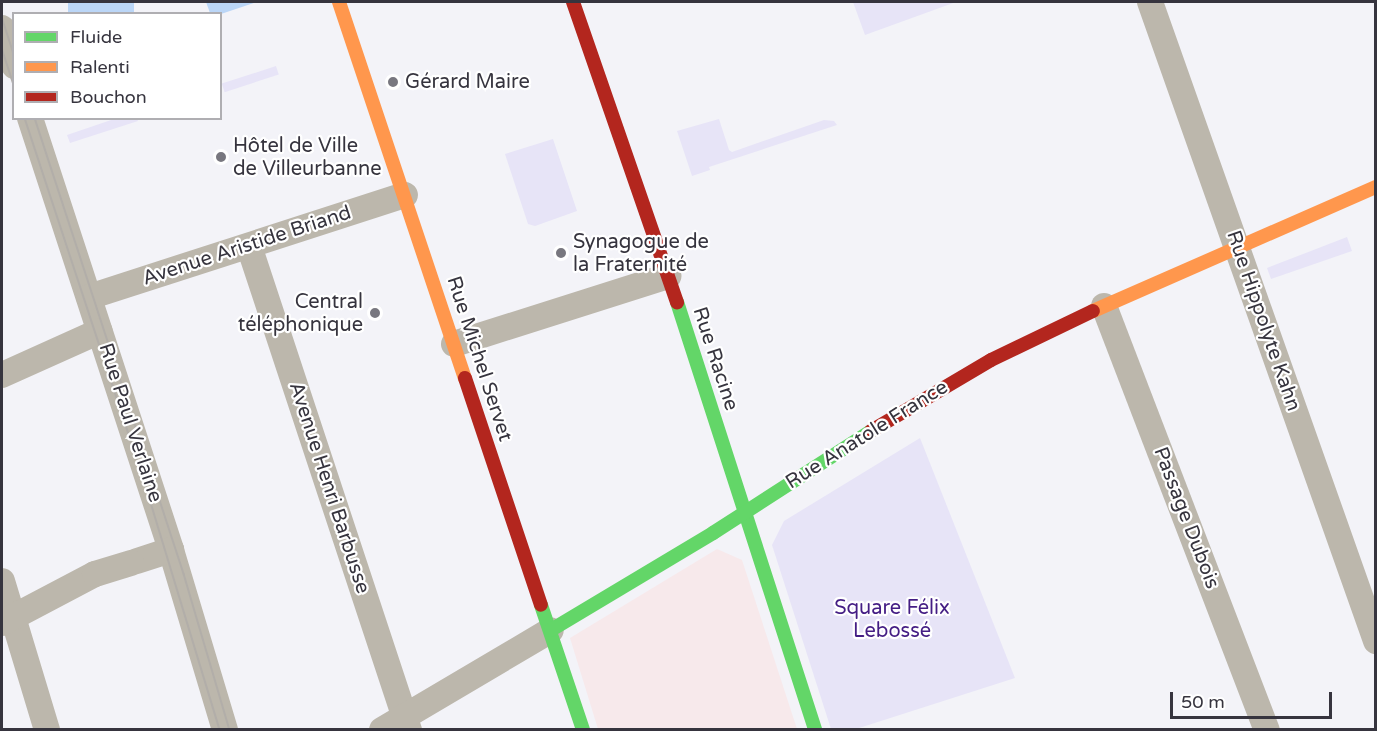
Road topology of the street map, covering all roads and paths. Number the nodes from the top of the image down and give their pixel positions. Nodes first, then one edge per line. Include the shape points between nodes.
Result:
1 (339, 2) edge
2 (573, 2) edge
3 (1150, 2) edge
4 (2, 28) edge
5 (12, 60) edge
6 (31, 120) edge
7 (1376, 187) edge
8 (405, 195) junction
9 (249, 246) junction
10 (1238, 249) junction
11 (668, 276) junction
12 (89, 297) junction
13 (1104, 306) junction
14 (100, 331) junction
15 (454, 344) junction
16 (2, 375) edge
17 (745, 512) junction
18 (171, 550) junction
19 (2, 581) edge
20 (7, 620) edge
21 (551, 630) junction
22 (1376, 641) edge
23 (407, 723) edge
24 (47, 729) edge
25 (225, 729) edge
26 (382, 729) edge
27 (583, 729) edge
28 (815, 729) edge
29 (1267, 729) edge

1 - 8 street, Rue Michel Servet
2 - 11 street, Rue Racine
3 - 10 street, Rue Hippolyte Kahn
4 - 5 street
6 - 12 street, Rue Paul Verlaine
7 - 10 street, Rue Anatole France
8 - 9 street, Avenue Aristide Briand
8 - 15 street, Rue Michel Servet
9 - 12 street, Avenue Aristide Briand
9 - 23 street, Avenue Henri Barbusse
10 - 13 street, Rue Anatole France
10 - 22 street, Rue Hippolyte Kahn
11 - 15 street
11 - 17 street, Rue Racine
12 - 14 street, Rue Paul Verlaine
13 - 17 street, Rue Anatole France via 991,360
13 - 29 street, Passage Dubois
14 - 16 street
14 - 18 street, Rue Paul Verlaine
15 - 21 street, Rue Michel Servet
17 - 21 street, Rue Anatole France
17 - 28 street, Rue Racine
18 - 20 street via 95,574
18 - 25 street, Rue Paul Verlaine
19 - 20 street
20 - 24 street
21 - 23 street, Rue Anatole France
21 - 27 street, Rue Michel Servet
23 - 26 street, Rue Anatole France

